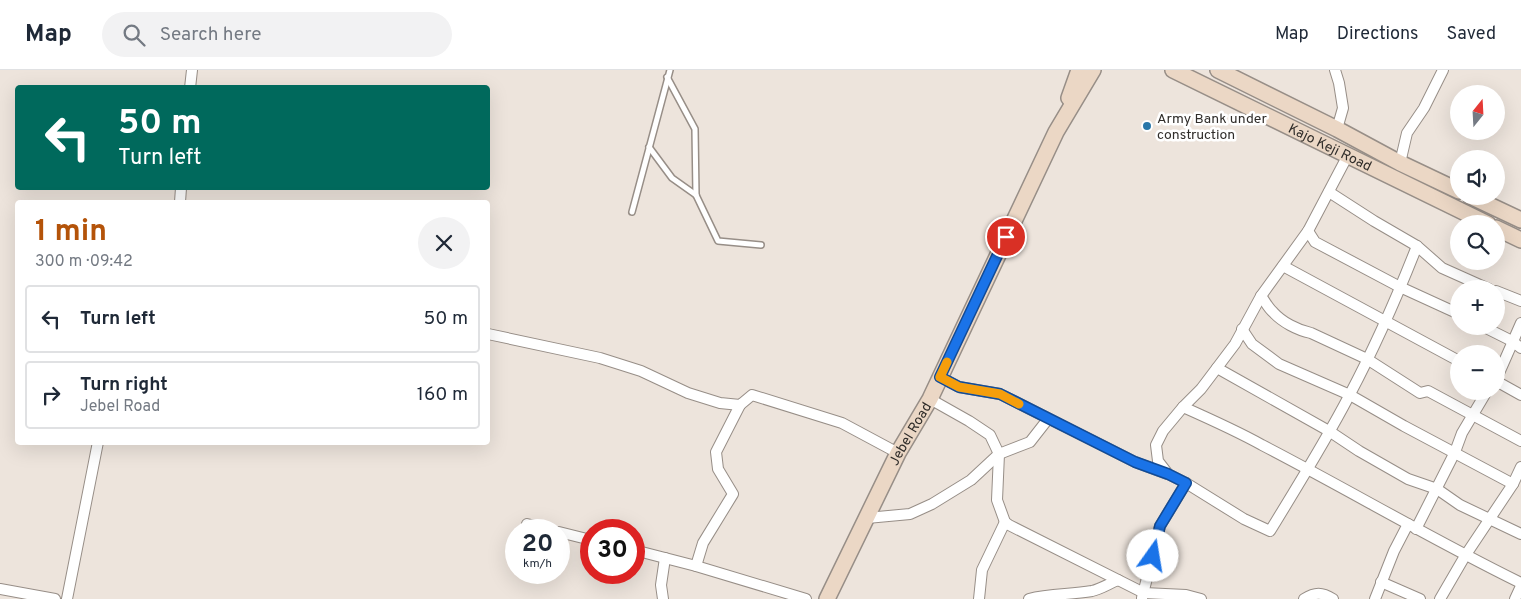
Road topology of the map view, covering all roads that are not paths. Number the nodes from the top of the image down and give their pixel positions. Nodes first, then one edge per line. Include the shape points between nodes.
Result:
1 (192, 70) edge
2 (670, 70) edge
3 (1079, 70) edge
4 (1093, 70) edge
5 (1173, 70) edge
6 (1334, 70) edge
7 (1443, 70) edge
8 (1224, 71) edge
9 (667, 77) junction
10 (190, 85) edge
11 (1337, 129) junction
12 (1056, 132) junction
13 (649, 147) junction
14 (1348, 155) junction
15 (1400, 163) junction
16 (1450, 187) edge
17 (1329, 192) junction
18 (696, 195) junction
19 (1489, 205) edge
20 (632, 212) dead end
21 (1470, 215) edge
22 (1521, 220) edge
23 (1308, 231) junction
24 (1505, 232) edge
25 (1521, 240) edge
26 (761, 245) dead end
27 (1417, 246) junction
28 (1283, 266) junction
29 (1469, 280) edge
30 (1400, 287) junction
31 (1505, 295) edge
32 (1261, 296) junction
33 (1521, 301) edge
34 (1450, 310) edge
35 (1386, 322) junction
36 (1521, 323) edge
37 (1242, 329) junction
38 (490, 334) edge
39 (1500, 335) edge
40 (1512, 341) junction
41 (1521, 348) edge
42 (1450, 356) edge
43 (1505, 358) edge
44 (1366, 359) junction
45 (1217, 368) junction
46 (940, 377) junction
47 (1505, 386) edge
48 (1350, 395) junction
49 (1521, 395) edge
50 (930, 399) junction
51 (1482, 400) edge
52 (740, 405) junction
53 (1183, 407) junction
54 (1474, 415) junction
55 (1048, 419) junction
56 (1329, 431) junction
57 (1521, 441) edge
58 (97, 445) edge
59 (1455, 452) junction
60 (898, 453) junction
61 (999, 454) junction
62 (1521, 467) edge
63 (1307, 470) junction
64 (1168, 474) junction
65 (1186, 483) junction
66 (1513, 484) junction
67 (1437, 489) junction
68 (867, 518) junction
69 (1489, 520) junction
70 (1005, 522) junction
71 (1412, 526) junction
72 (1521, 534) edge
73 (645, 553) edge
74 (1465, 556) junction
75 (665, 558) junction
76 (696, 566) junction
77 (1118, 580) junction
78 (1381, 582) junction
79 (1521, 585) edge
80 (0, 589) edge
81 (1142, 596) edge
82 (55, 599) edge
83 (67, 599) edge
84 (663, 599) edge
85 (806, 599) edge
86 (828, 599) edge
87 (979, 599) edge
88 (1029, 599) edge
89 (1201, 599) edge
90 (1304, 599) edge
91 (1333, 599) edge
92 (1374, 599) edge
93 (1420, 599) edge
94 (1440, 599) edge
95 (1515, 599) edge

1 - 10 street
2 - 9 lane
3 - 12 main road, Jebel Road
4 - 12 main road, Jebel Road
5 - 14 main road, Kajo Keji Road
6 - 11 street via 1343,108
7 - 15 street via 1407,133
8 - 11 main road, Kajo Keji Road
9 - 13 lane
9 - 18 lane via 695,129
11 - 15 main road, Kajo Keji Road
12 - 46 main road, Jebel Road
13 - 18 lane via 672,178
13 - 20 lane
14 - 17 street
14 - 21 main road, Kajo Keji Road
15 - 16 main road, Kajo Keji Road
17 - 23 street
17 - 27 street
18 - 26 lane via 718,241
19 - 22 main road
23 - 28 street
23 - 30 street via 1316,242
24 - 25 main road
27 - 29 street via 1442,268
27 - 30 street
28 - 32 street
28 - 35 street
30 - 34 street
30 - 35 street
31 - 33 street
32 - 37 street
32 - 44 street via 1272,312 1291,325
35 - 42 street
35 - 44 street
36 - 40 street
37 - 45 street
37 - 48 street via 1252,344 1279,364
38 - 52 street via 600,358 641,371 688,393 720,403
39 - 40 street
40 - 41 street
40 - 43 street
44 - 48 street
44 - 54 street via 1420,393 1428,391
45 - 53 street
45 - 56 street
46 - 50 main road, Jebel Road
46 - 55 street via 959,387 1000,394
47 - 49 street
48 - 56 street
48 - 59 street
50 - 60 main road, Jebel Road
50 - 61 street via 990,435
51 - 54 street
52 - 60 street via 752,395 798,408 842,423
52 - 76 street via 716,452 718,469 732,494 703,543
53 - 63 street
53 - 64 street via 1156,445 1158,461
54 - 57 street
54 - 59 street
55 - 61 street via 1030,442
55 - 64 street via 1135,462
56 - 63 street
56 - 67 street via 1408,479
58 - 83 street
59 - 66 street
59 - 67 street
60 - 68 main road, Jebel Road
61 - 68 street via 971,480 932,504 910,514
61 - 70 street via 997,500
62 - 66 street
63 - 65 street via 1270,531
63 - 71 street
64 - 65 street
65 - 81 street via 1160,526
66 - 69 street
67 - 69 street
67 - 71 street
68 - 86 main road, Jebel Road
69 - 72 street
69 - 74 street
70 - 77 street
70 - 87 street via 982,570
71 - 74 street
71 - 78 street via 1394,552
73 - 75 street
74 - 79 street
74 - 94 street
75 - 76 street
75 - 84 street via 661,585
76 - 85 street
77 - 81 street
77 - 88 street via 1094,590
78 - 92 street
78 - 93 street
79 - 95 street
80 - 82 street
81 - 89 street via 1186,595
90 - 91 street via 1312,594 1326,594

